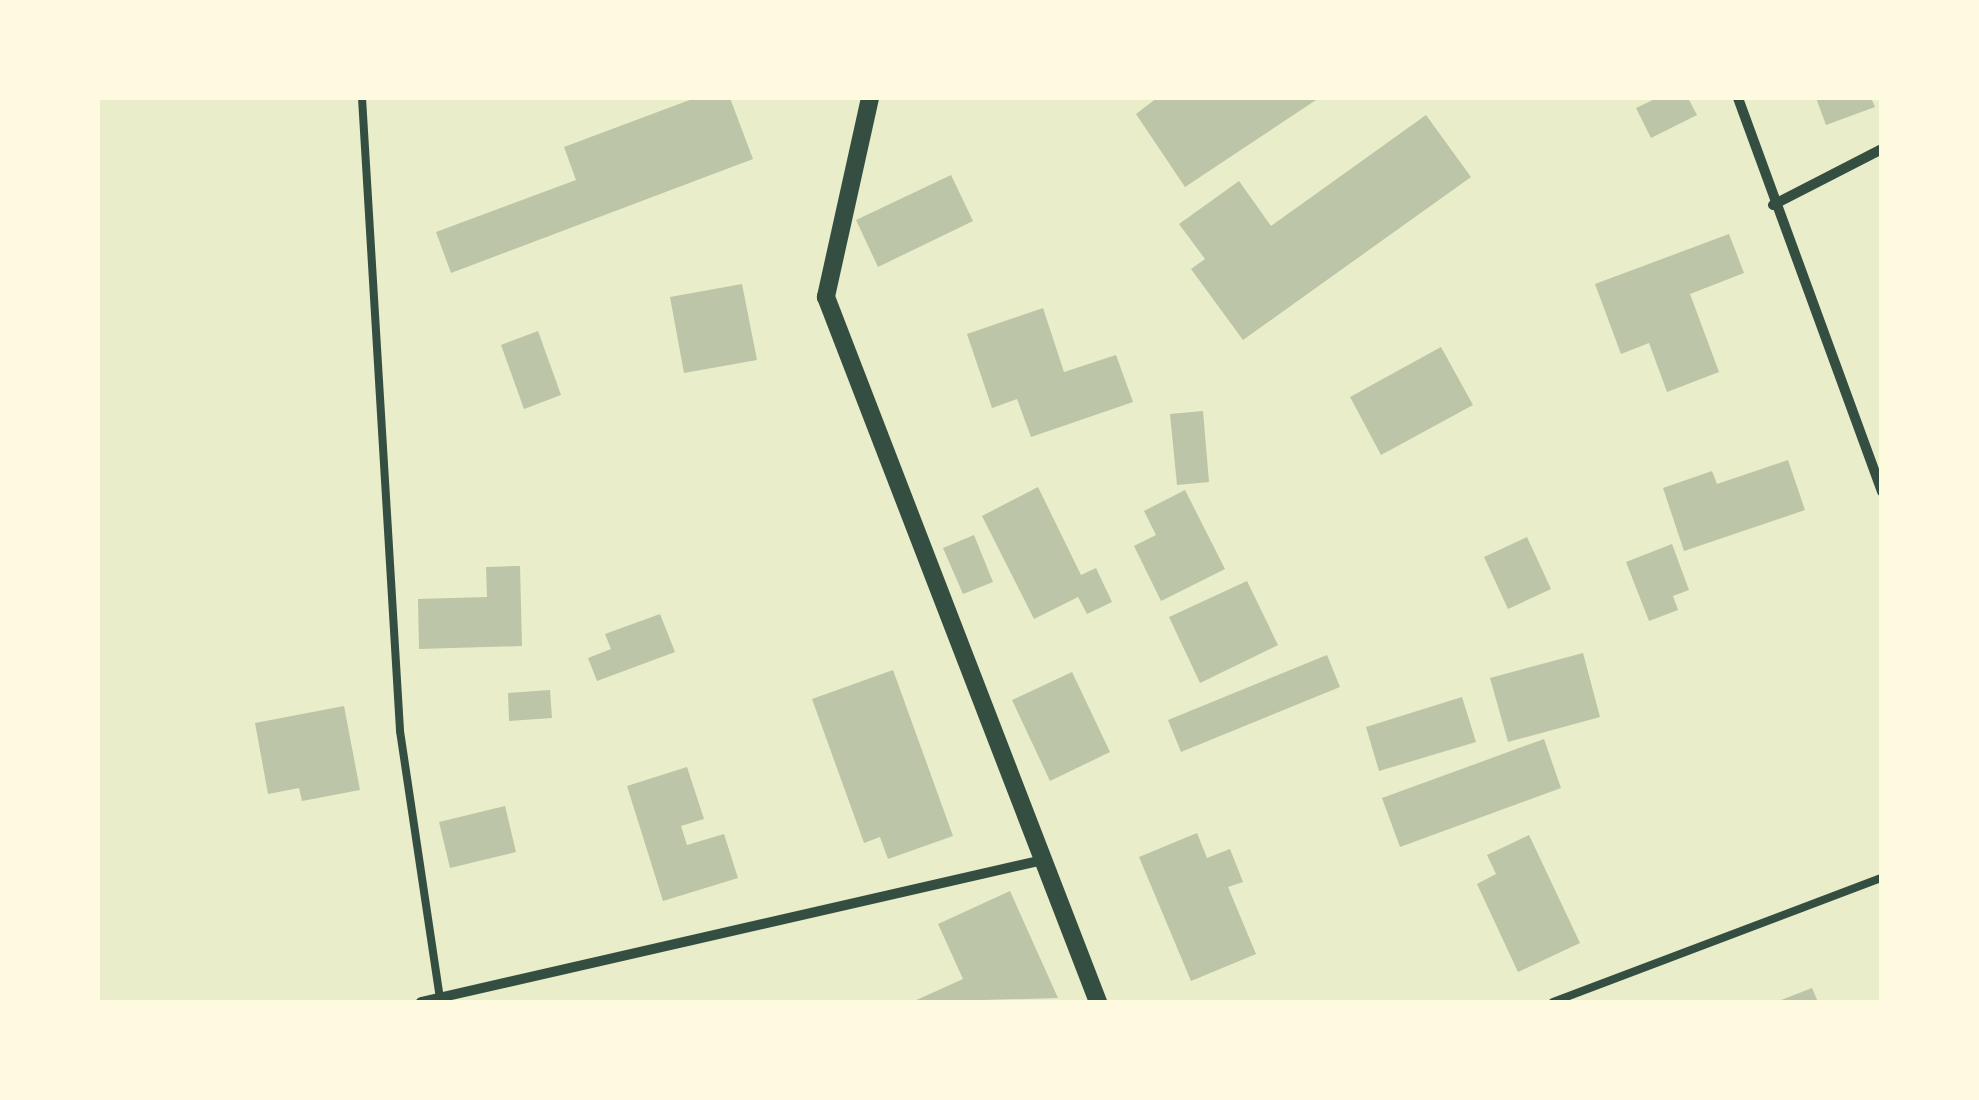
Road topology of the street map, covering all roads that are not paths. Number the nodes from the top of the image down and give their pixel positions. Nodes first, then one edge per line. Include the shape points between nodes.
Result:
1 (362, 98) edge
2 (870, 98) edge
3 (1738, 98) edge
4 (1882, 148) edge
5 (1773, 205) junction
6 (1882, 491) edge
7 (1038, 861) junction
8 (1882, 878) edge
9 (440, 998) junction
10 (421, 1002) edge
11 (1098, 1002) edge
12 (1553, 1002) edge

1 - 9 lane via 400,731
2 - 7 street via 826,297
3 - 5 street
4 - 5 street
5 - 6 street
7 - 9 street
7 - 11 street
8 - 12 lane
9 - 10 street

